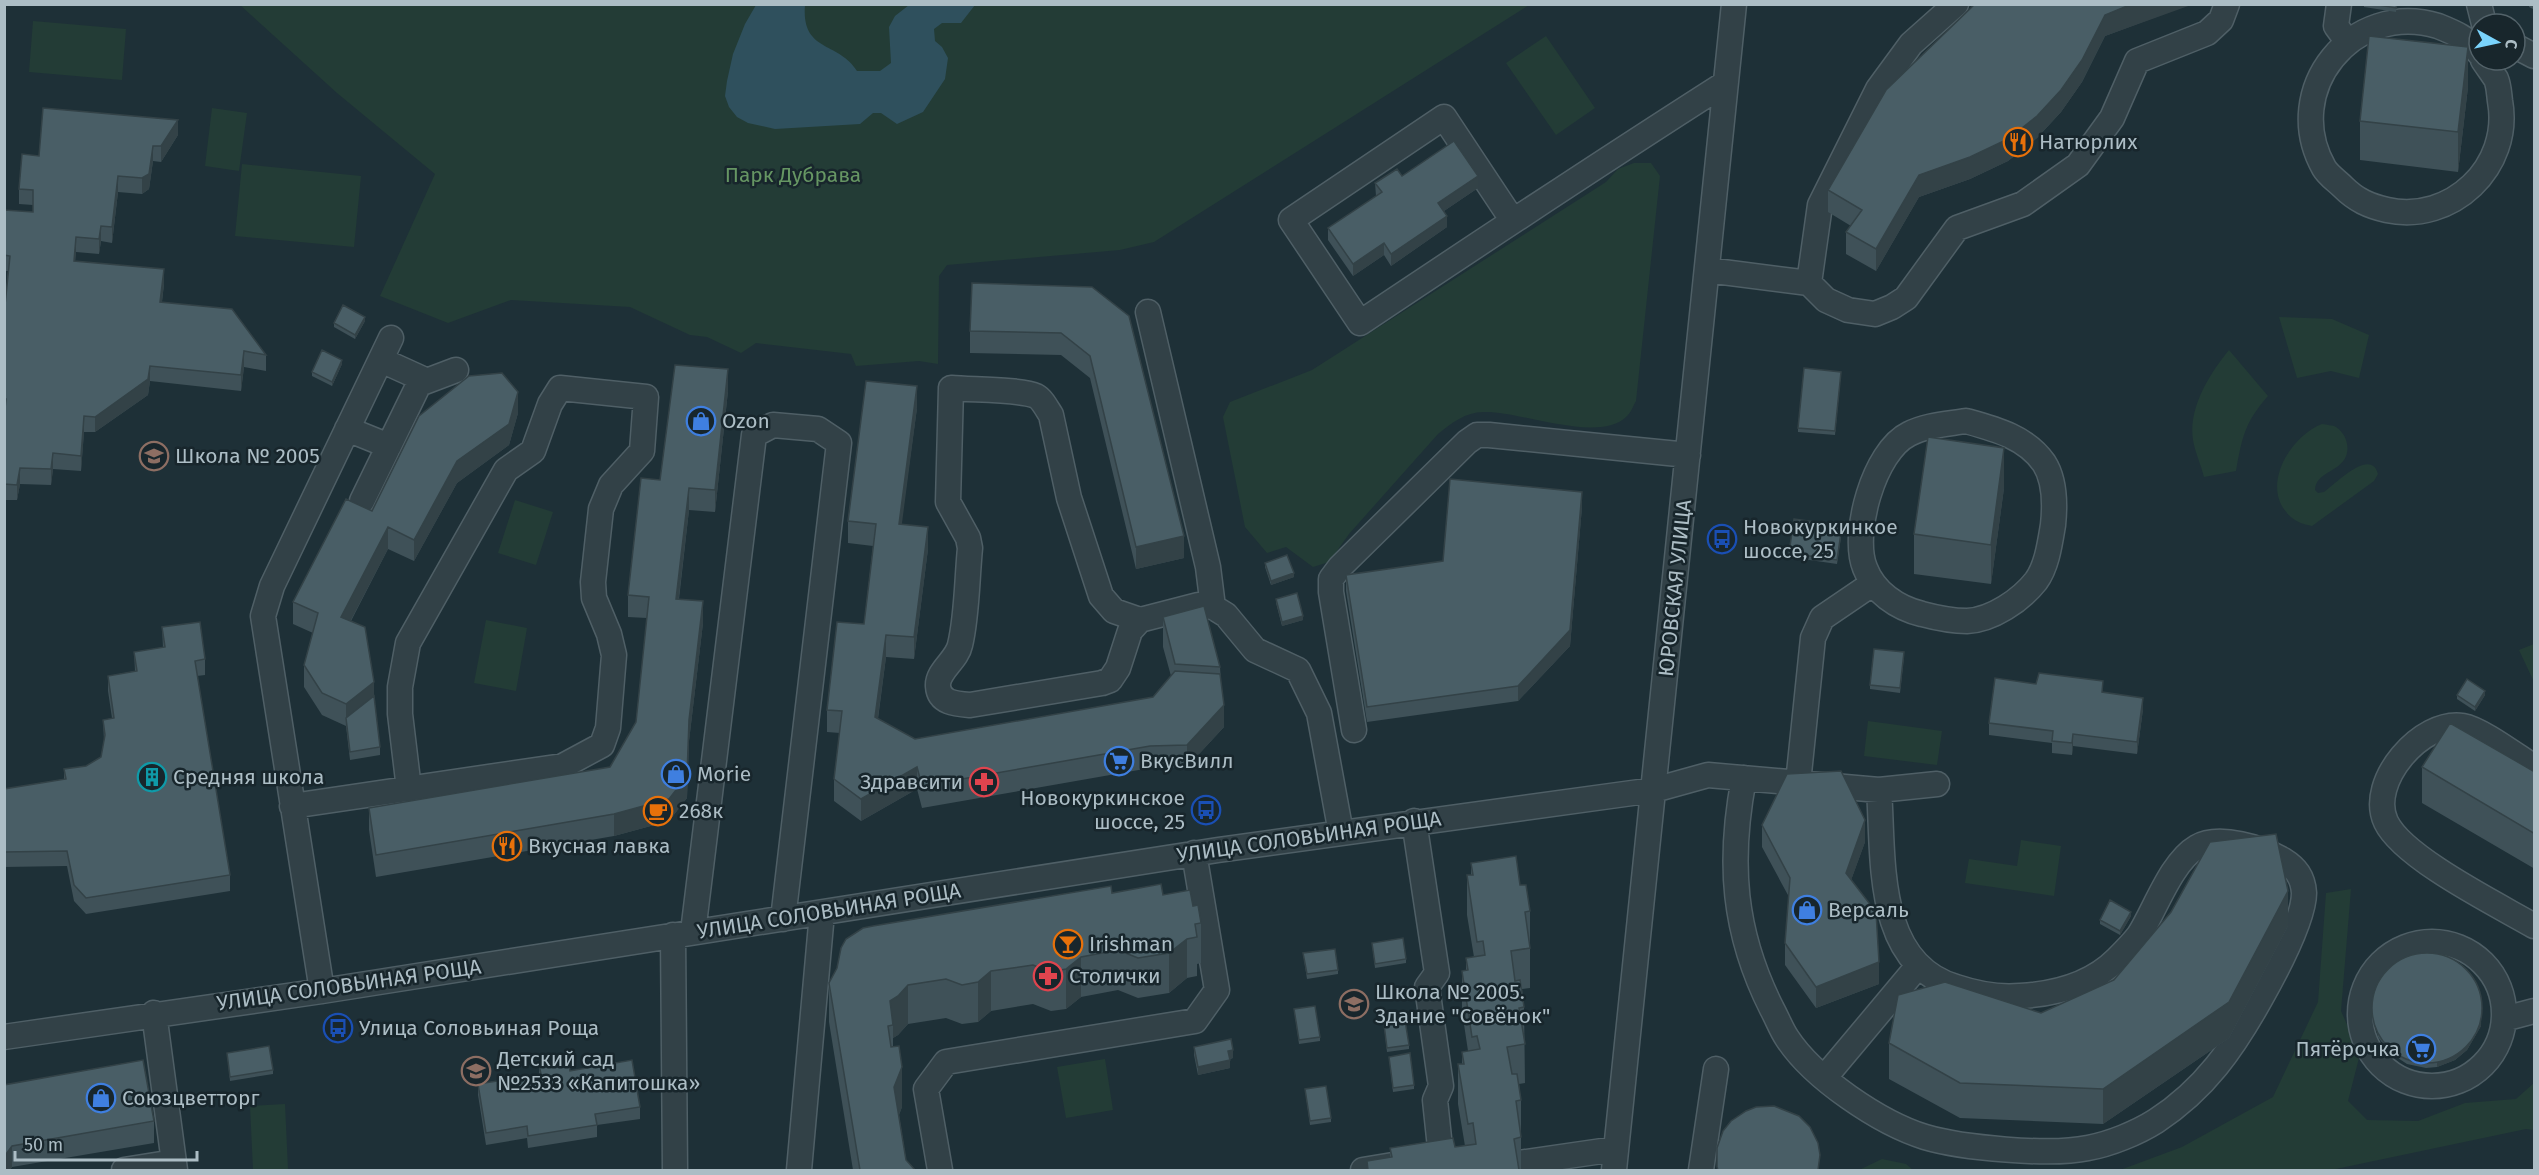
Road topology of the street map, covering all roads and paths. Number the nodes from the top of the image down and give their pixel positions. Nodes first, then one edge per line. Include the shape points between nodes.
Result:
1 (1734, 4) edge
2 (1956, 4) edge
3 (2227, 4) edge
4 (2339, 4) edge
5 (2347, 41) junction
6 (2467, 43) edge
7 (2494, 72) edge
8 (1724, 84) junction
9 (1513, 221) junction
10 (1707, 270) junction
11 (1809, 283) junction
12 (1148, 312) dead end
13 (391, 338) dead end
14 (381, 360) junction
15 (456, 370) dead end
16 (425, 380) junction
17 (347, 429) junction
18 (388, 446) junction
19 (1688, 455) junction
20 (362, 501) dead end
21 (1872, 584) junction
22 (1213, 607) junction
23 (1140, 620) junction
24 (1345, 681) junction
25 (1307, 688) junction
26 (1354, 730) dead end
27 (2535, 767) edge
28 (1744, 778) junction
29 (1798, 783) junction
30 (1937, 784) dead end
31 (409, 789) junction
32 (1654, 790) junction
33 (1879, 790) junction
34 (292, 806) junction
35 (1414, 821) junction
36 (1341, 833) junction
37 (1194, 853) junction
38 (822, 913) junction
39 (783, 919) junction
40 (2535, 926) edge
41 (683, 933) junction
42 (1918, 966) junction
43 (322, 991) junction
44 (2535, 1011) edge
45 (154, 1013) junction
46 (2504, 1019) junction
47 (4, 1037) edge
48 (1716, 1069) dead end
49 (1825, 1077) junction
50 (1442, 1157) junction
51 (1615, 1160) edge
52 (1519, 1163) edge
53 (175, 1166) edge
54 (124, 1170) edge
55 (675, 1170) edge
56 (799, 1170) edge
57 (940, 1170) edge
58 (1363, 1170) edge
59 (1462, 1170) edge
60 (1701, 1170) edge

1 - 8 street, ЮРОВСКАЯ УЛИЦА
2 - 11 street via 1911,44 1878,89 1820,205
3 - 11 street via 2221,20 2207,33 2137,61 2112,118 2078,165 2023,204 1957,228 1906,298 1875,314 1848,310 1826,300
4 - 5 street via 2336,26
5 - 6 street via 2379,24 2396,20 2421,21 2454,32
5 - 7 street via 2329,59 2314,91 2310,119 2317,151 2325,170 2352,196 2371,206 2402,213 2436,209 2465,194 2482,177 2498,148 2503,118
8 - 9 street
8 - 10 street, ЮРОВСКАЯ УЛИЦА
9 - 9 street via 1360,323 1291,220 1444,117
10 - 11 street
10 - 19 street, ЮРОВСКАЯ УЛИЦА
12 - 22 street via 1208,567
13 - 14 street
14 - 16 street
14 - 17 street
15 - 16 street
16 - 18 street via 418,384
17 - 18 street
17 - 34 street via 272,586 263,616
18 - 20 street
19 - 24 street via 1477,435 1331,579
19 - 32 street, ЮРОВСКАЯ УЛИЦА
21 - 21 street via 1892,602 1912,612 1942,619 1968,621 1992,615 2018,597 2036,580 2048,554 2055,496 2045,464 2022,441 1966,422 1907,434 1871,481 1861,540 1863,565
21 - 29 street via 1822,618 1813,638
22 - 23 street via 1198,605
22 - 25 street via 1226,615 1255,650 1298,670
23 - 23 street via 1130,631 1110,680 970,705 946,701 940,693 939,678 960,647 970,548 948,502 951,388 1038,397 1051,415 1069,498 1101,596 1114,611
24 - 25 street
24 - 26 street
25 - 36 street via 1319,713
27 - 40 street via 2464,726 2448,726 2406,751 2386,783 2382,800 2385,821 2415,855
28 - 29 street, УЛИЦА СОЛОВЬИНАЯ РОЩА
28 - 32 street, УЛИЦА СОЛОВЬИНАЯ РОЩА via 1708,775
28 - 49 street via 1736,894 1744,939 1762,989 1787,1039
29 - 33 street, УЛИЦА СОЛОВЬИНАЯ РОЩА
30 - 33 street, УЛИЦА СОЛОВЬИНАЯ РОЩА
31 - 31 street via 563,766 602,745 608,728 614,655 594,598 601,509 612,484 642,451 646,397 560,388 532,451 506,471 408,643 400,687 400,714
31 - 34 street
32 - 35 street, УЛИЦА СОЛОВЬИНАЯ РОЩА
32 - 51 street, ЮРОВСКАЯ УЛИЦА
33 - 42 street via 1887,901 1907,956
34 - 43 street
35 - 36 street, УЛИЦА СОЛОВЬИНАЯ РОЩА
35 - 50 street via 1437,973 1428,987 1441,1086 1435,1100
36 - 37 street, УЛИЦА СОЛОВЬИНАЯ РОЩА
37 - 38 street, УЛИЦА СОЛОВЬИНАЯ РОЩА
37 - 57 street via 1217,990 1195,1021 946,1062 926,1089
38 - 39 street, УЛИЦА СОЛОВЬИНАЯ РОЩА
38 - 56 street
39 - 41 street, УЛИЦА СОЛОВЬИНАЯ РОЩА
39 - 41 street via 839,443 818,429 773,425 754,435
41 - 43 street, УЛИЦА СОЛОВЬИНАЯ РОЩА
41 - 55 street
42 - 49 street
42 - 49 street via 1926,975 1947,985 2001,997 2043,995 2087,981 2115,962 2138,936 2163,889 2199,845 2224,842 2256,847 2292,867 2303,885 2304,900 2291,937 2238,1040 2214,1073 2183,1099 2155,1122 2122,1137 2087,1149 1959,1144 1925,1137 1891,1123 1858,1104
43 - 45 street, УЛИЦА СОЛОВЬИНАЯ РОЩА
44 - 46 street
45 - 47 street, УЛИЦА СОЛОВЬИНАЯ РОЩА
45 - 53 street
46 - 46 street via 2499,1042 2486,1062 2468,1077 2446,1086 2422,1087 2399,1080 2380,1065 2366,1046 2359,1022 2361,998 2370,976 2386,957 2408,946 2431,942 2455,945 2484,965 2502,995
48 - 60 street
50 - 58 street
50 - 59 street
51 - 52 street
53 - 54 street

